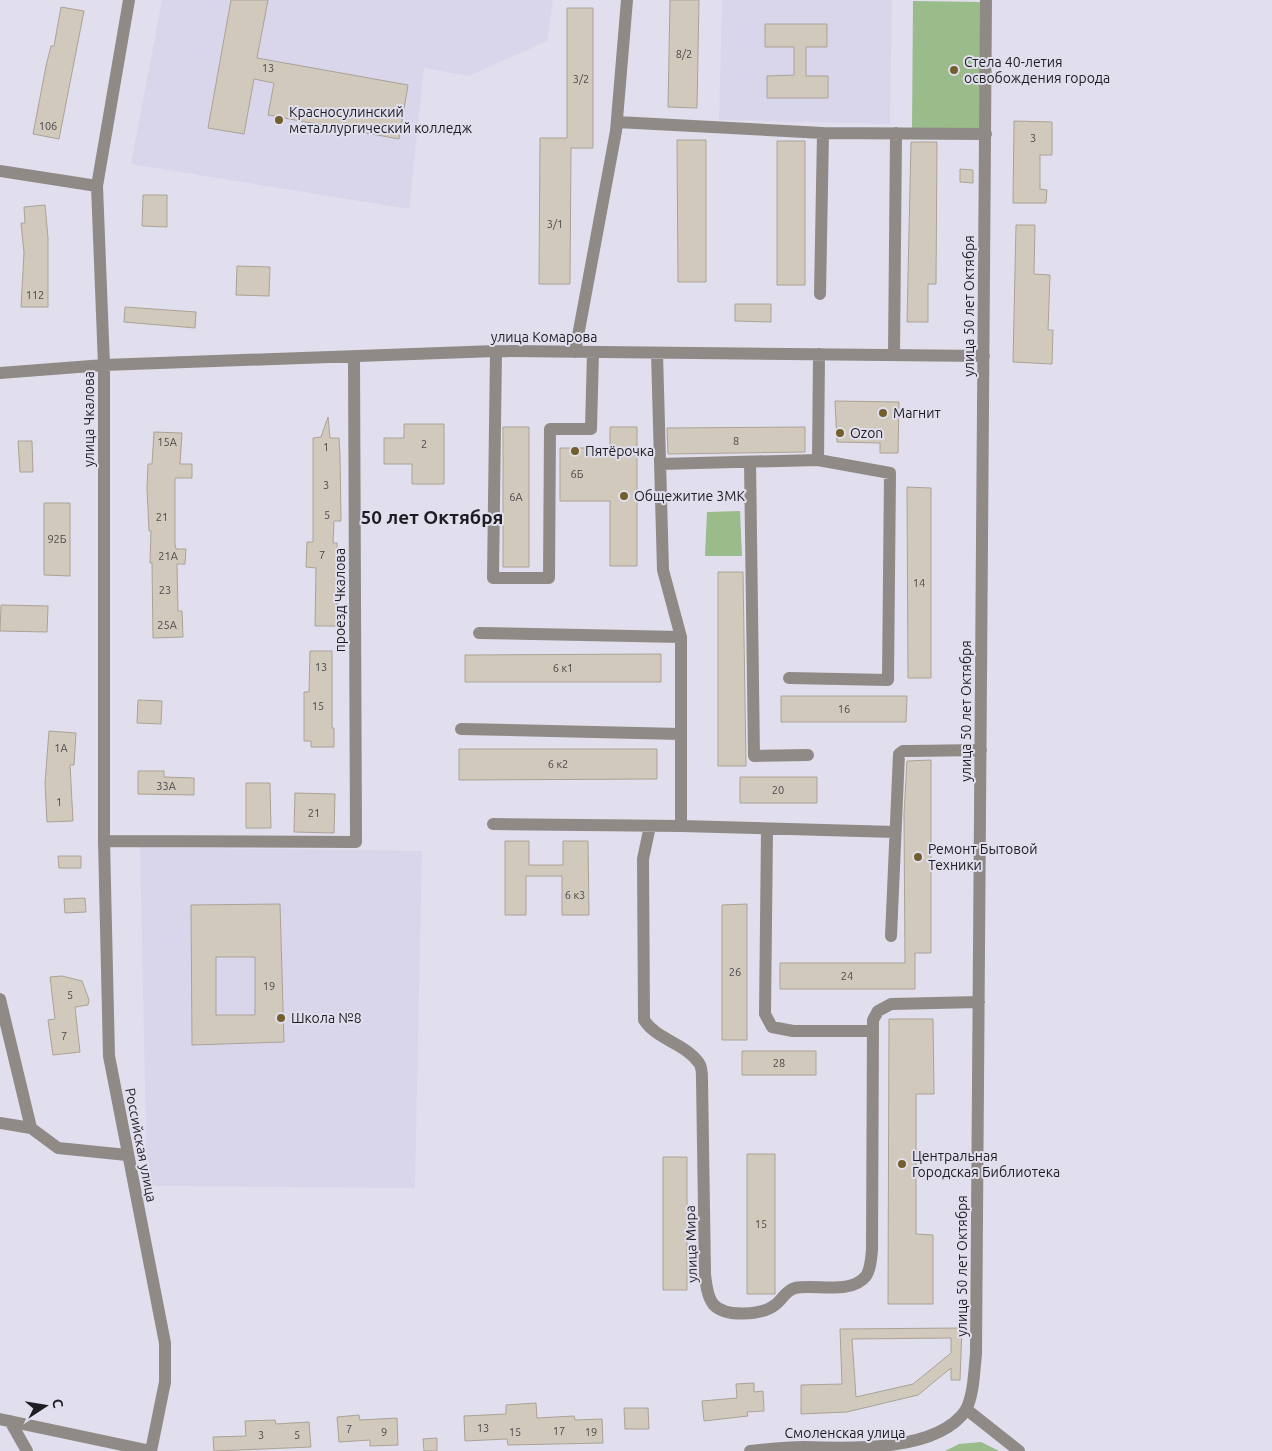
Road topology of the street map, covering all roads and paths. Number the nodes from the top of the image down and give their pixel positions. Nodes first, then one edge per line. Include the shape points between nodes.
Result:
1 (129, 0) edge
2 (627, 0) edge
3 (986, 0) edge
4 (617, 122) junction
5 (823, 133) junction
6 (896, 133) junction
7 (986, 134) junction
8 (0, 171) edge
9 (97, 186) junction
10 (820, 294) dead end
11 (496, 351) junction
12 (575, 352) junction
13 (593, 352) junction
14 (657, 353) junction
15 (818, 354) junction
16 (894, 355) junction
17 (984, 356) junction
18 (354, 357) junction
19 (104, 365) junction
20 (0, 373) edge
21 (818, 460) junction
22 (750, 462) junction
23 (660, 464) junction
24 (479, 633) dead end
25 (681, 637) junction
26 (789, 678) dead end
27 (461, 729) dead end
28 (681, 734) junction
29 (981, 750) junction
30 (808, 755) dead end
31 (493, 824) dead end
32 (650, 826) junction
33 (681, 826) junction
34 (767, 829) junction
35 (895, 832) junction
36 (104, 841) junction
37 (891, 936) dead end
38 (0, 999) edge
39 (979, 1002) junction
40 (872, 1030) junction
41 (0, 1123) edge
42 (32, 1128) junction
43 (127, 1155) junction
44 (963, 1414) junction
45 (5, 1420) edge
46 (793, 1449) edge
47 (906, 1450) edge
48 (27, 1451) edge
49 (151, 1451) edge
50 (750, 1451) edge
51 (1019, 1451) edge

1 - 9 street, улица Чкалова
2 - 4 street
3 - 7 street, улица 50 лет Октября
4 - 5 street
4 - 12 street
5 - 6 street
5 - 10 street
6 - 7 street
6 - 16 street
7 - 17 street, улица 50 лет Октября
8 - 9 street
9 - 19 street, улица Чкалова
11 - 12 street, улица Комарова
11 - 13 street via 492,578 549,578 550,429 591,429
11 - 18 street, улица Комарова
12 - 13 street, улица Комарова
13 - 14 street, улица Комарова
14 - 15 street, улица Комарова
14 - 23 street
15 - 16 street, улица Комарова
15 - 21 street
16 - 17 street, улица Комарова
17 - 29 street, улица 50 лет Октября
18 - 19 street, улица Комарова
18 - 36 street, проезд Чкалова via 356,842
19 - 20 street, улица Комарова
19 - 36 street, улица Чкалова
21 - 22 street
21 - 26 street via 890,473 888,680
22 - 23 street
22 - 30 street via 754,756
23 - 25 street via 663,570
24 - 25 street
25 - 28 street
27 - 28 street
28 - 33 street
29 - 35 street via 903,751 899,754
29 - 39 street, улица 50 лет Октября
31 - 32 street
32 - 33 street
32 - 40 street, улица Мира via 643,859 644,1020 651,1031 687,1052 700,1064 704,1274 714,1304 724,1310 764,1311 796,1288 845,1286 866,1276 872,1250
33 - 34 street
34 - 35 street
34 - 40 street via 765,1014 772,1026 793,1031
35 - 37 street
36 - 43 street, Российская улица via 109,1056
38 - 42 street
39 - 40 street, улица Мира via 891,1004 878,1011
39 - 44 street, улица 50 лет Октября via 976,1354 973,1385
41 - 42 street
42 - 43 street via 58,1148
43 - 49 street, Российская улица via 165,1343 165,1382
44 - 47 street, Смоленская улица via 940,1437
44 - 51 street
45 - 48 street
45 - 49 street
46 - 47 street, Смоленская улица
46 - 50 street, Смоленская улица

